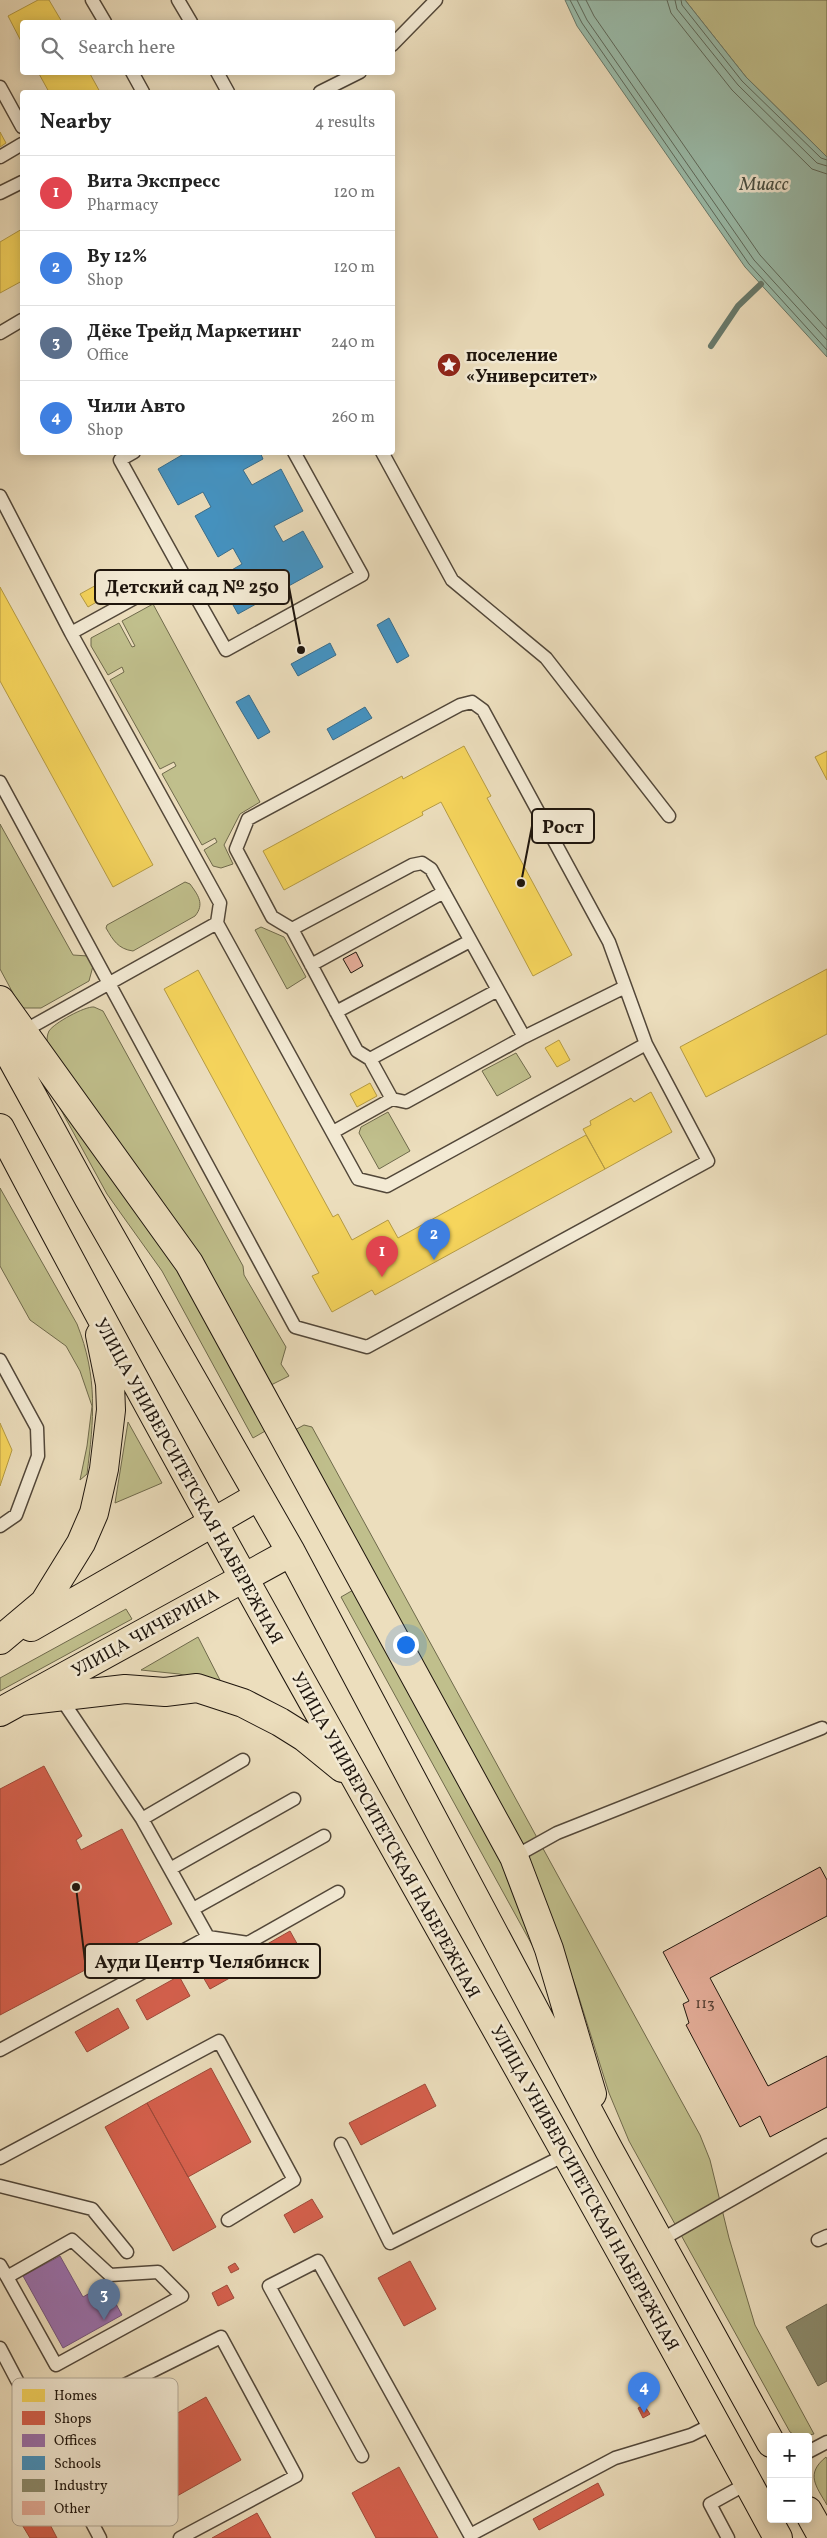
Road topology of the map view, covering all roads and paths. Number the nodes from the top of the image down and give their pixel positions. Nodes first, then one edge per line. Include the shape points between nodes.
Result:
1 (92, 0) edge
2 (178, 0) edge
3 (436, 0) edge
4 (104, 20) edge
5 (189, 20) edge
6 (395, 42) edge
7 (134, 75) edge
8 (219, 75) edge
9 (354, 75) edge
10 (0, 86) edge
11 (143, 90) edge
12 (227, 90) edge
13 (324, 90) edge
14 (20, 123) edge
15 (20, 145) edge
16 (0, 157) edge
17 (20, 183) edge
18 (0, 193) edge
19 (20, 321) edge
20 (0, 333) edge
21 (129, 455) edge
22 (296, 455) edge
23 (384, 455) edge
24 (0, 496) edge
25 (182, 572) junction
26 (71, 633) junction
27 (0, 782) edge
28 (668, 816) dead end
29 (444, 892) junction
30 (218, 923) junction
31 (292, 929) junction
32 (470, 941) junction
33 (311, 965) junction
34 (109, 982) junction
35 (625, 987) junction
36 (498, 990) junction
37 (0, 1000) edge
38 (336, 1012) junction
39 (11, 1035) edge
40 (524, 1037) junction
41 (646, 1044) junction
42 (370, 1059) junction
43 (392, 1099) junction
44 (0, 1128) edge
45 (333, 1132) junction
46 (93, 1306) junction
47 (0, 1360) edge
48 (259, 1496) junction
49 (211, 1522) junction
50 (0, 1526) edge
51 (291, 1552) junction
52 (243, 1578) junction
53 (0, 1642) edge
54 (60, 1697) junction
55 (11, 1707) edge
56 (822, 1728) dead end
57 (243, 1760) dead end
58 (353, 1777) junction
59 (294, 1799) dead end
60 (142, 1819) junction
61 (324, 1836) dead end
62 (514, 1857) junction
63 (170, 1869) junction
64 (338, 1892) dead end
65 (193, 1909) junction
66 (208, 1937) junction
67 (0, 2050) edge
68 (341, 2144) dead end
69 (827, 2145) edge
70 (609, 2150) junction
71 (567, 2154) junction
72 (0, 2158) edge
73 (0, 2186) edge
74 (228, 2220) dead end
75 (659, 2241) junction
76 (127, 2252) dead end
77 (0, 2265) edge
78 (6, 2277) junction
79 (0, 2348) edge
80 (16, 2378) edge
81 (139, 2378) edge
82 (715, 2423) junction
83 (767, 2436) edge
84 (827, 2442) edge
85 (812, 2450) edge
86 (362, 2456) dead end
87 (748, 2483) junction
88 (812, 2518) edge
89 (94, 2526) edge
90 (100, 2538) edge
91 (180, 2538) edge
92 (728, 2538) edge
93 (778, 2538) edge
94 (823, 2538) edge

1 - 4 lane
2 - 5 lane
3 - 6 lane
7 - 11 lane
8 - 12 lane
9 - 13 lane
10 - 14 lane
15 - 16 lane
17 - 18 lane
19 - 20 lane
21 - 25 lane via 120,460
22 - 25 lane via 362,574 226,650
23 - 28 lane via 452,580 546,658
24 - 26 lane
25 - 26 lane
26 - 30 lane via 220,903
27 - 34 lane
29 - 31 lane via 431,869 422,863 412,865
29 - 32 lane
29 - 33 lane
30 - 34 lane
30 - 45 lane
31 - 33 lane
31 - 35 lane via 272,917 236,849 248,819 460,704 472,702 483,710 604,933
32 - 36 lane
32 - 38 lane
33 - 38 lane
34 - 39 lane
34 - 41 lane via 296,1327 367,1348 708,1161
35 - 40 lane
35 - 41 lane
36 - 40 lane
36 - 42 lane
37 - 39 main road
38 - 42 lane via 357,1051
39 - 48 main road via 89,1199
39 - 62 main road via 189,1263
40 - 43 lane via 406,1102
41 - 45 lane via 387,1186 358,1178
42 - 43 lane
43 - 45 lane
44 - 46 main road, УЛИЦА УНИВЕРСИТЕТСКАЯ НАБЕРЕЖНАЯ
46 - 49 main road, УЛИЦА УНИВЕРСИТЕТСКАЯ НАБЕРЕЖНАЯ
46 - 53 main road via 110,1384 111,1410 104,1469 94,1513 81,1543 44,1603
47 - 50 lane via 37,1428 38,1456 16,1516
48 - 49 main road
48 - 51 main road
49 - 52 main road, УЛИЦА УНИВЕРСИТЕТСКАЯ НАБЕРЕЖНАЯ
49 - 53 main road
51 - 52 main road, УЛИЦА ЧИЧЕРИНА
51 - 70 main road
52 - 55 main road, УЛИЦА ЧИЧЕРИНА
52 - 58 main road, УЛИЦА УНИВЕРСИТЕТСКАЯ НАБЕРЕЖНАЯ
54 - 55 main road
54 - 58 main road via 126,1689 165,1692 197,1688 243,1703 280,1722
54 - 60 lane
56 - 62 lane via 557,1833
57 - 60 lane
58 - 71 main road, УЛИЦА УНИВЕРСИТЕТСКАЯ НАБЕРЕЖНАЯ
59 - 63 lane
60 - 63 lane
61 - 65 lane
62 - 70 main road via 549,1949
63 - 65 lane
64 - 66 lane via 248,1943
65 - 66 lane
66 - 67 lane
68 - 71 lane via 390,2243
69 - 75 lane
70 - 75 main road
71 - 82 main road, УЛИЦА УНИВЕРСИТЕТСКАЯ НАБЕРЕЖНАЯ
72 - 74 lane via 219,2041 294,2180
73 - 76 lane via 92,2209
75 - 83 main road
77 - 78 lane
78 - 78 lane via 72,2240 110,2275 158,2272 182,2296 56,2365
79 - 80 lane
81 - 91 lane via 221,2337 296,2476
82 - 86 lane via 691,2435 615,2458 470,2535 318,2261 268,2286
82 - 87 main road, УЛИЦА УНИВЕРСИТЕТСКАЯ НАБЕРЕЖНАЯ
84 - 85 lane
87 - 92 lane via 710,2504
87 - 93 main road, УЛИЦА УНИВЕРСИТЕТСКАЯ НАБЕРЕЖНАЯ
88 - 94 main road
89 - 90 lane

